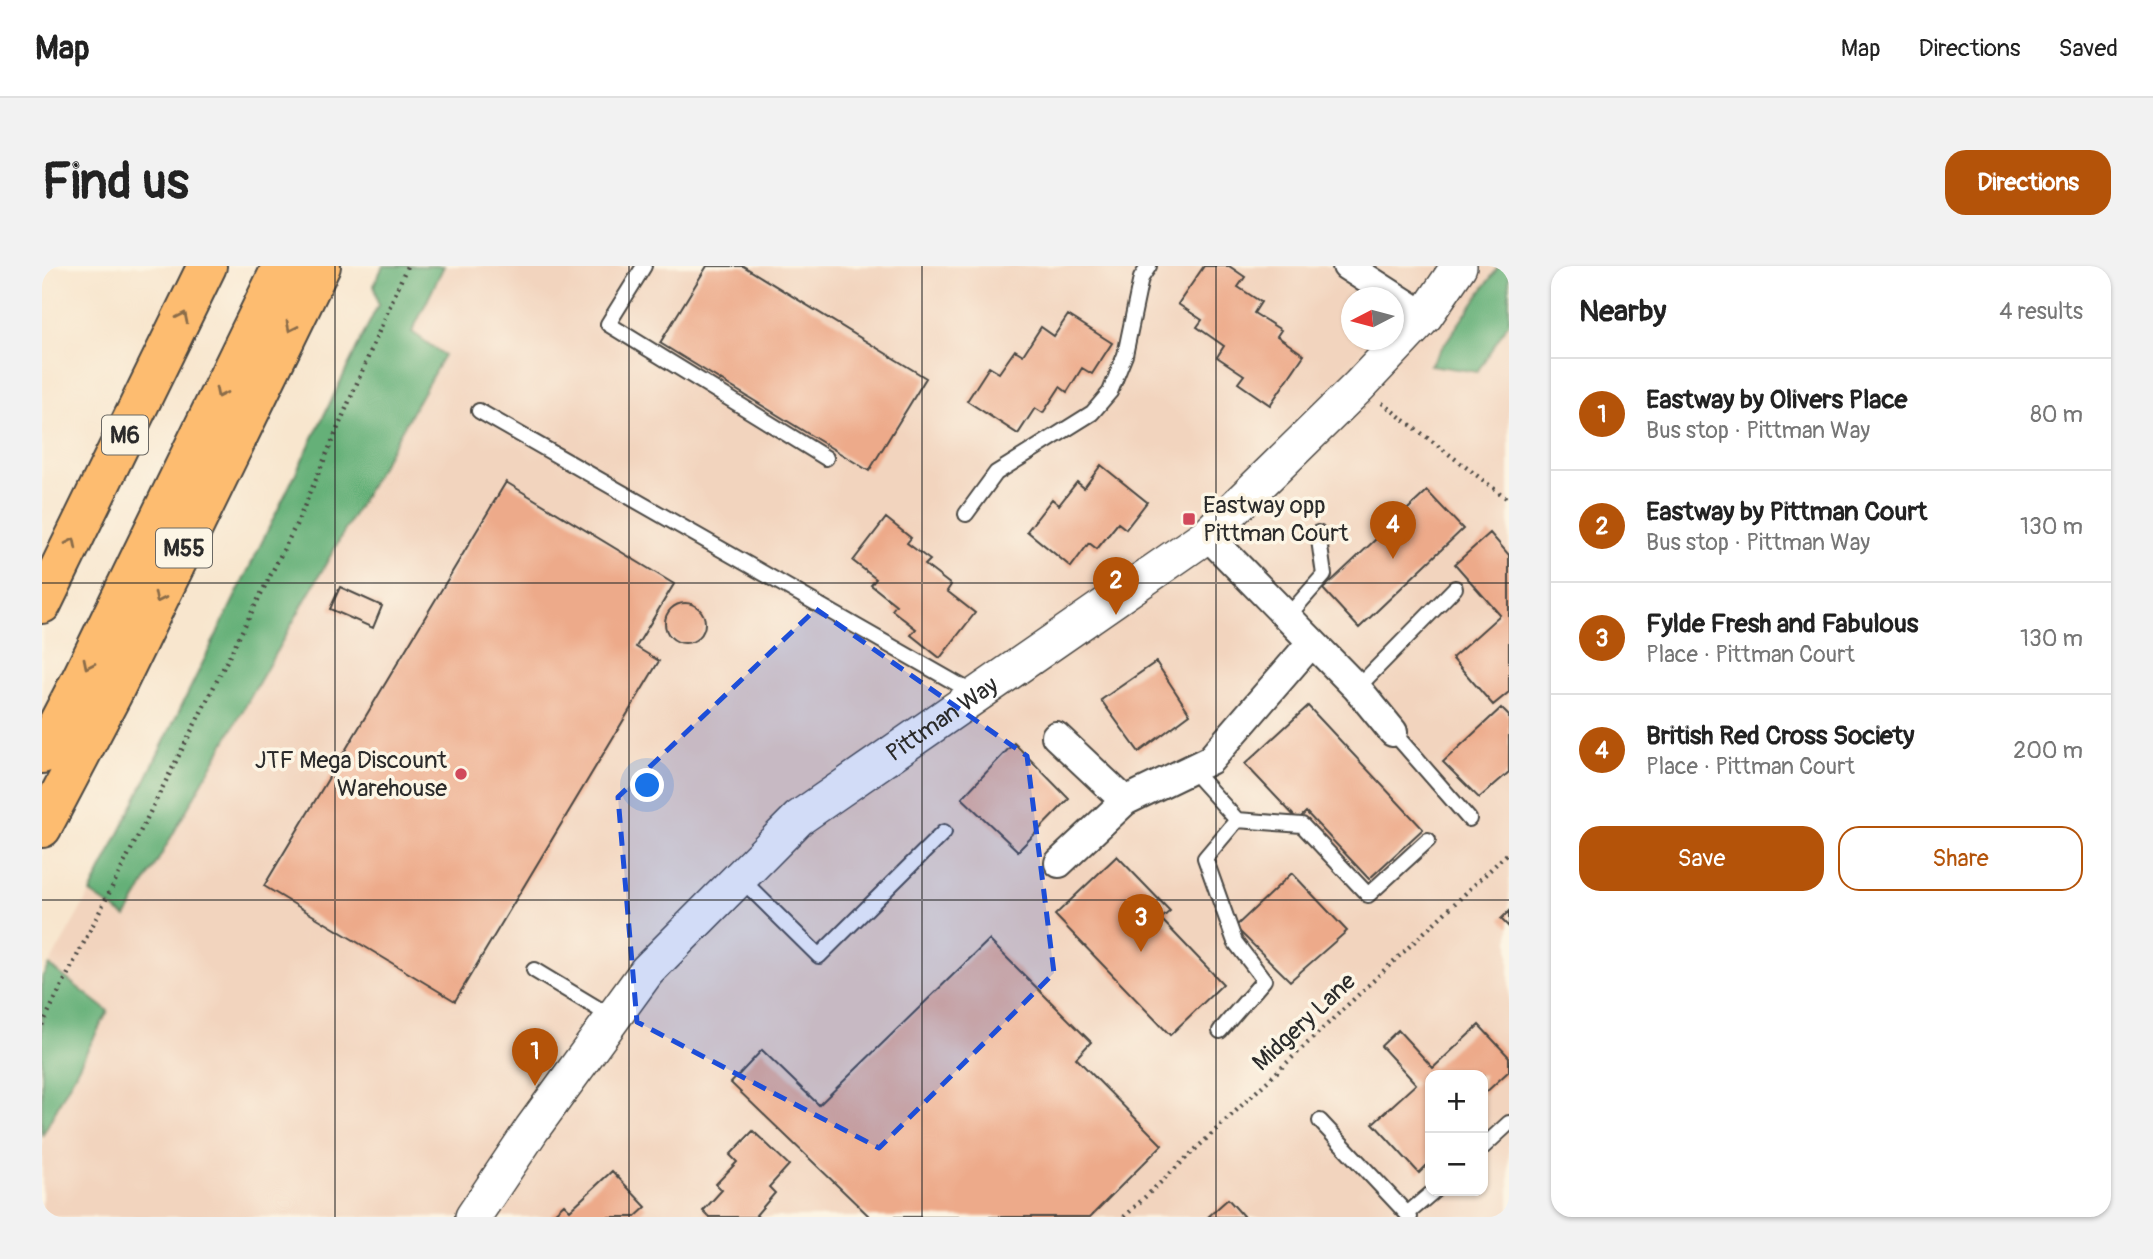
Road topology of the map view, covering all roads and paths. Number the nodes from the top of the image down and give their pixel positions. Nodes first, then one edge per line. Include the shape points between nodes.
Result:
1 (207, 266) edge
2 (282, 266) edge
3 (321, 266) edge
4 (407, 266) edge
5 (644, 266) edge
6 (1149, 266) edge
7 (1347, 266) edge
8 (1458, 266) edge
9 (1425, 316) junction
10 (1359, 386) junction
11 (479, 411) dead end
12 (826, 458) dead end
13 (1509, 500) edge
14 (966, 514) dead end
15 (1318, 533) dead end
16 (1207, 535) junction
17 (1455, 588) dead end
18 (42, 604) edge
19 (1287, 617) junction
20 (1312, 642) junction
21 (1357, 688) junction
22 (976, 695) junction
23 (1393, 732) joint
24 (1056, 736) dead end
25 (42, 754) edge
26 (1191, 769) junction
27 (1125, 801) junction
28 (1469, 818) dead end
29 (1237, 820) junction
30 (42, 828) edge
31 (944, 832) dead end
32 (1427, 839) dead end
33 (1509, 852) edge
34 (1059, 863) dead end
35 (740, 878) junction
36 (534, 970) dead end
37 (613, 1017) junction
38 (42, 1025) edge
39 (1220, 1031) dead end
40 (1320, 1121) dead end
41 (1509, 1124) edge
42 (1488, 1143) edge
43 (1428, 1196) edge
44 (1409, 1216) edge
45 (473, 1217) edge
46 (1124, 1217) edge

18 -> 1 highway, M6
2 -> 25 highway
3 -> 30 highway, M55 via 112,695
4 - 38 path via 298,521
5 - 12 lane via 608,324
6 - 14 lane via 1141,278 1125,355 1110,392 1093,413 996,473
7 - 9 street
8 - 9 street, Pittman Way
9 - 10 street, Pittman Way
10 - 13 path
10 - 16 street, Pittman Way
11 - 22 lane
15 - 19 lane via 1324,575
16 - 19 street
16 - 22 street, Pittman Way
17 - 21 lane
19 - 20 street
20 - 21 street
20 - 26 street via 1210,760
21 - 23 street
22 - 35 street, Pittman Way via 799,818
23 - 28 lane
24 - 27 street
26 - 27 street
26 - 29 lane
27 - 34 street
29 - 32 lane via 1302,825 1368,895
29 - 39 lane via 1205,858 1235,942 1264,980
31 - 35 lane via 819,956
33 - 46 path, Midgery Lane
35 - 37 street, Pittman Way via 646,971
36 - 37 lane
37 - 45 street, Pittman Way
40 - 44 lane
41 - 42 lane
43 - 44 lane

